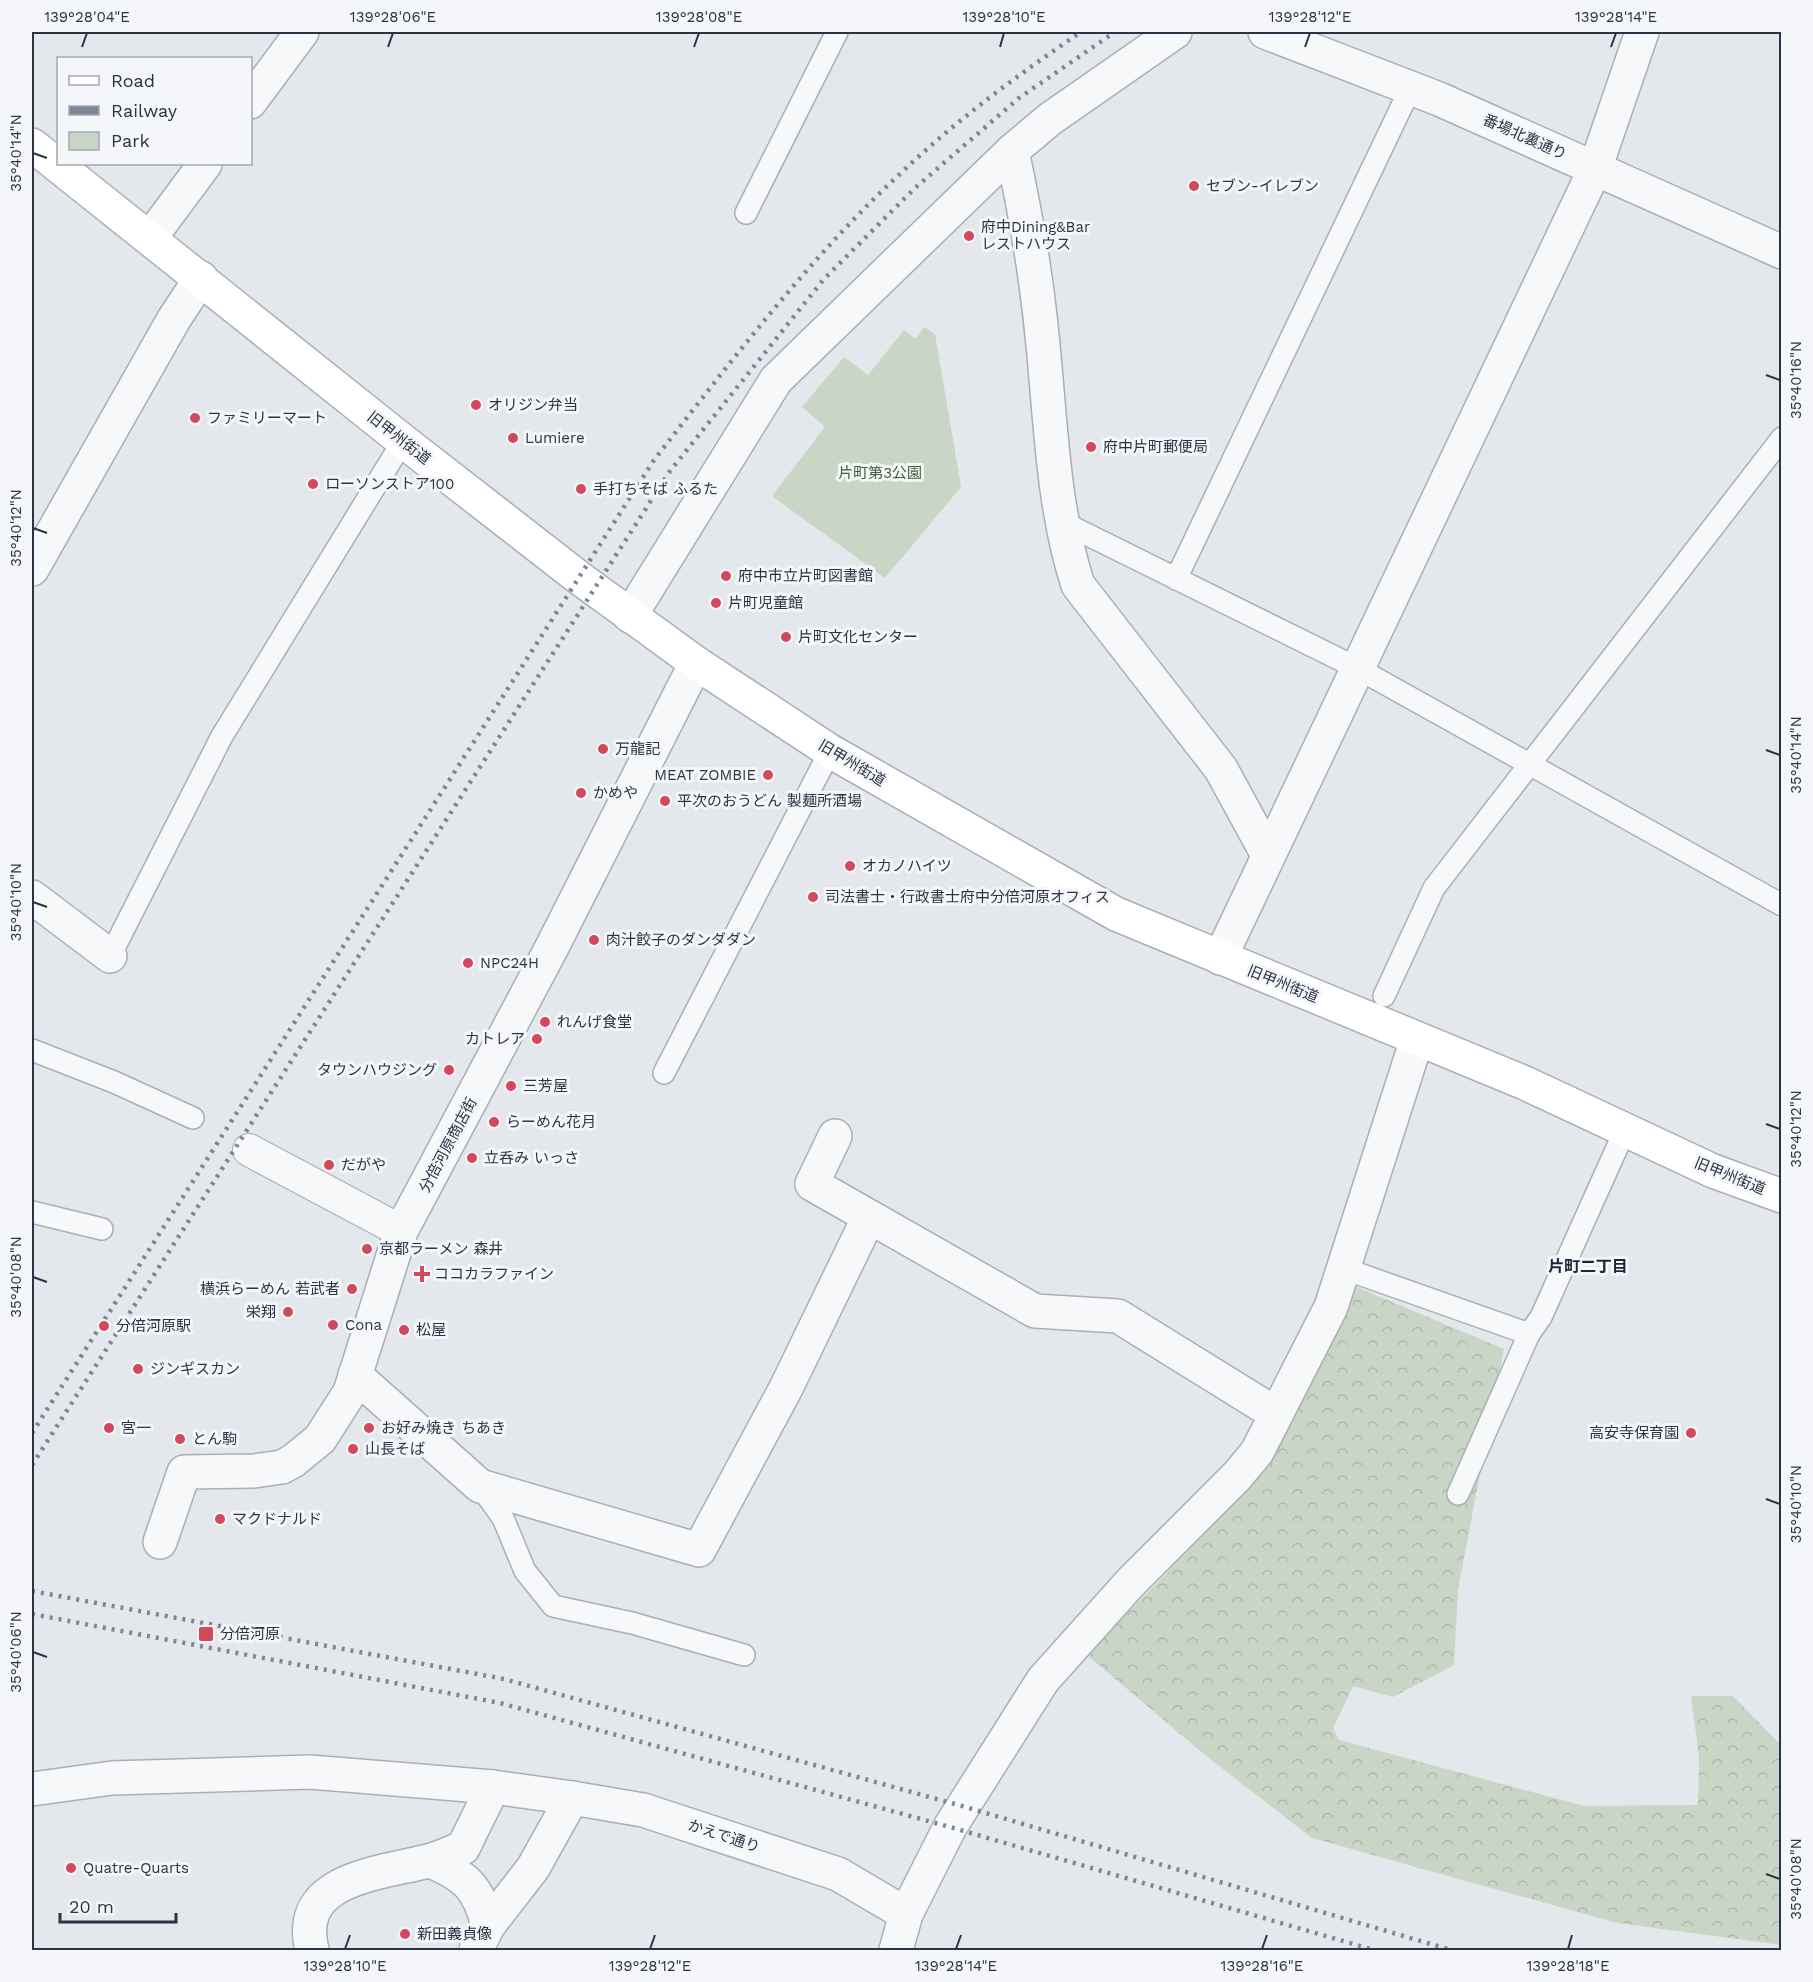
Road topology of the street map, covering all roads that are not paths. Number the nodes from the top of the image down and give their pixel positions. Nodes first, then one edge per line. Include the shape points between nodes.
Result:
1 (302, 32) edge
2 (837, 32) edge
3 (1175, 32) edge
4 (1265, 32) edge
5 (1642, 32) edge
6 (1410, 89) junction
7 (252, 99) edge
8 (32, 145) edge
9 (1012, 151) junction
10 (57, 165) edge
11 (57, 165) edge
12 (204, 165) edge
13 (1595, 169) junction
14 (746, 213) dead end
15 (150, 238) junction
16 (1782, 252) edge
17 (201, 278) junction
18 (1782, 438) edge
19 (402, 441) junction
20 (1064, 523) junction
21 (32, 569) edge
22 (1176, 579) junction
23 (630, 616) junction
24 (696, 663) junction
25 (1357, 668) junction
26 (830, 751) junction
27 (1530, 763) junction
28 (1268, 855) junction
29 (32, 897) edge
30 (1782, 905) edge
31 (110, 956) joint
32 (1220, 958) junction
33 (1384, 996) dead end
34 (1417, 1039) junction
35 (32, 1050) edge
36 (664, 1073) dead end
37 (193, 1118) dead end
38 (1625, 1130) junction
39 (835, 1136) dead end
40 (249, 1150) dead end
41 (1782, 1196) edge
42 (32, 1212) edge
43 (868, 1219) junction
44 (102, 1228) dead end
45 (401, 1231) junction
46 (1345, 1269) junction
47 (1529, 1334) junction
48 (355, 1375) junction
49 (1276, 1414) junction
50 (480, 1486) junction
51 (1458, 1494) dead end
52 (160, 1542) dead end
53 (744, 1654) dead end
54 (493, 1787) junction
55 (32, 1789) edge
56 (572, 1798) junction
57 (431, 1861) junction
58 (906, 1914) junction
59 (482, 1938) edge
60 (312, 1950) edge
61 (896, 1950) edge

1 - 7 street
2 - 14 lane
3 - 9 street via 1050,118
4 - 6 street, 番場北裏通り
5 - 13 street
6 - 13 street, 番場北裏通り
6 - 22 lane
8 - 11 main road, 旧甲州街道
9 - 20 street via 1029,230 1051,454
9 - 23 street via 776,380
10 - 15 main road, 旧甲州街道
12 - 15 street
13 - 16 street, 番場北裏通り
13 - 25 street
15 - 17 main road, 旧甲州街道
17 - 19 main road, 旧甲州街道
17 - 21 street
18 - 27 lane
19 - 23 main road, 旧甲州街道
19 - 31 lane via 222,736
20 - 22 lane
20 - 28 street via 1078,585 1221,769
22 - 25 lane
23 - 24 main road, 旧甲州街道
24 - 26 main road, 旧甲州街道
24 - 45 street, 分倍河原商店街 via 551,949
25 - 27 lane
25 - 28 street
26 - 32 main road, 旧甲州街道 via 1085,898
26 - 36 lane
27 - 30 lane
27 - 33 lane via 1434,888
28 - 32 street
29 - 31 street
32 - 34 main road, 旧甲州街道
34 - 38 main road, 旧甲州街道
34 - 46 street
35 - 37 lane
38 - 41 main road, 旧甲州街道 via 1713,1171
38 - 47 lane via 1541,1317
39 - 43 street via 812,1184
40 - 45 street
42 - 44 lane
43 - 49 street via 1035,1311 1118,1316
43 - 50 street via 786,1388 699,1550
45 - 48 street, 分倍河原商店街
46 - 47 lane
46 - 49 street via 1316,1339
47 - 51 lane
48 - 50 street
48 - 52 street, 分倍河原商店街 via 350,1392 320,1439 294,1461 254,1471 184,1472
49 - 58 street via 1257,1452 1237,1476 1131,1582 1043,1680 958,1813
50 - 53 lane via 503,1518 525,1571 553,1606
54 - 55 street, かえで通り via 310,1772 112,1778
54 - 56 street, かえで通り
54 - 57 street via 463,1848
56 - 58 street, かえで通り via 643,1810 838,1874
56 - 59 street via 533,1868
57 - 59 street via 455,1872 473,1888 483,1905
57 - 60 street via 356,1877 331,1891 314,1908 307,1933
58 - 61 street

